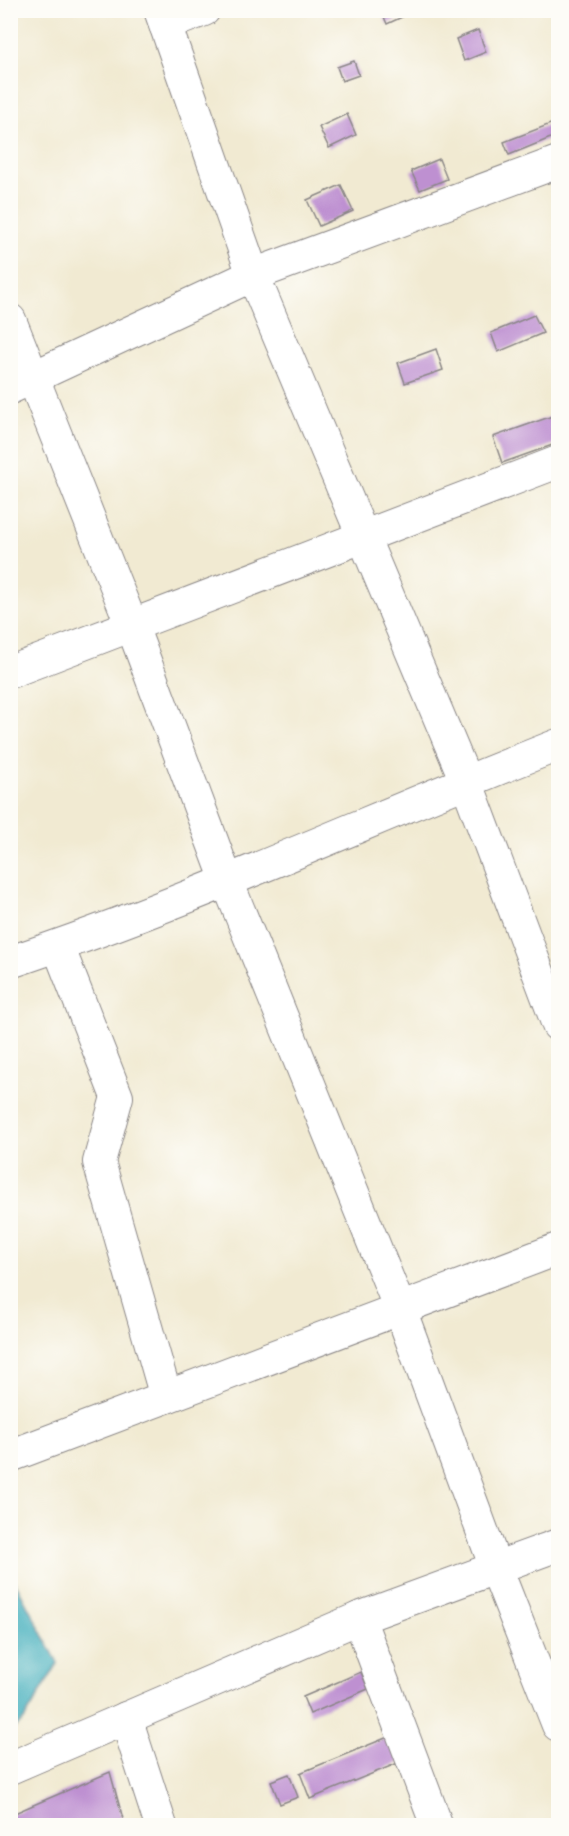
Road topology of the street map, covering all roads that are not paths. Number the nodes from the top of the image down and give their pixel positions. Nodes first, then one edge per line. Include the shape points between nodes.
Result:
1 (204, 10) edge
2 (163, 18) edge
3 (558, 162) edge
4 (254, 275) junction
5 (10, 320) edge
6 (21, 383) edge
7 (558, 462) edge
8 (364, 538) junction
9 (132, 626) junction
10 (10, 672) edge
11 (558, 745) edge
12 (466, 781) junction
13 (227, 880) junction
14 (58, 946) junction
15 (10, 962) edge
16 (558, 1025) edge
17 (558, 1248) edge
18 (400, 1309) junction
19 (166, 1397) junction
20 (10, 1456) edge
21 (558, 1545) edge
22 (496, 1568) junction
23 (359, 1618) junction
24 (126, 1718) junction
25 (558, 1725) edge
26 (10, 1768) edge
27 (161, 1826) edge
28 (437, 1826) edge

1 - 2 street
2 - 4 street
3 - 4 street
4 - 6 street
4 - 8 street
5 - 6 street
6 - 9 street
7 - 8 street
8 - 9 street
8 - 12 street
9 - 10 street
9 - 13 street
11 - 12 street
12 - 13 street
12 - 16 street
13 - 14 street
13 - 18 street
14 - 15 street
14 - 19 street via 117,1096 99,1162
17 - 18 street
18 - 19 street
18 - 22 street
19 - 20 street
21 - 22 street
22 - 23 street
22 - 25 street
23 - 24 street
23 - 28 street
24 - 26 street
24 - 27 street

